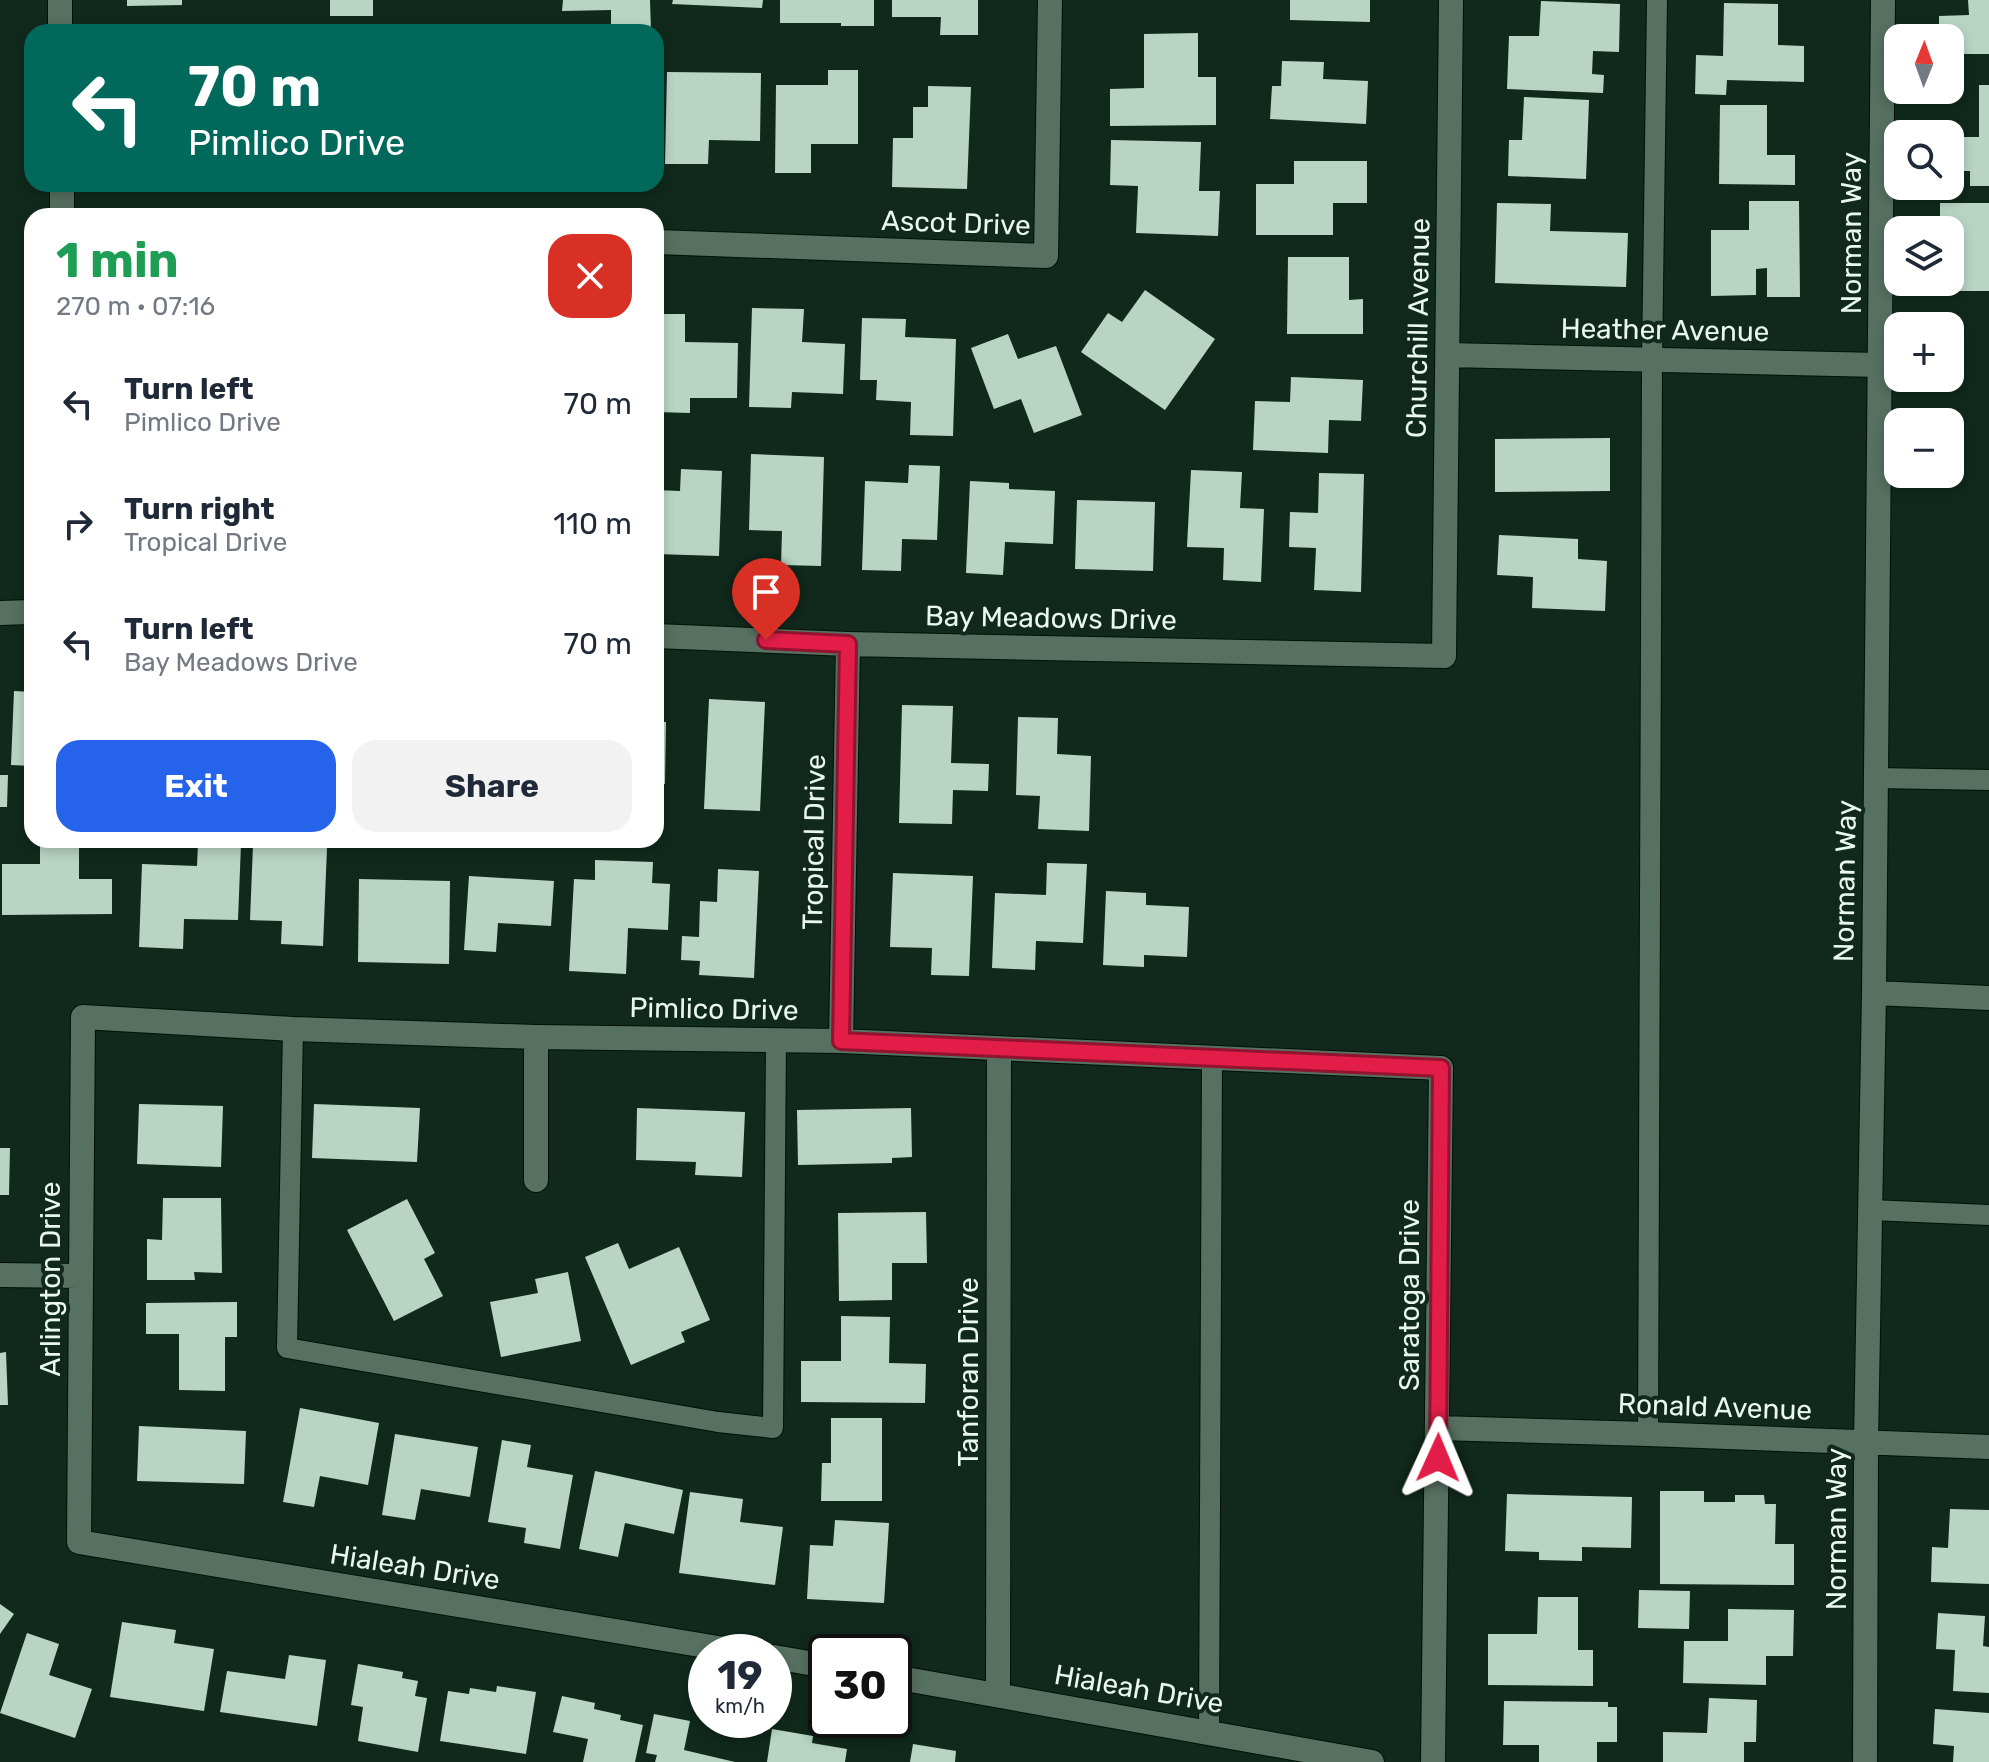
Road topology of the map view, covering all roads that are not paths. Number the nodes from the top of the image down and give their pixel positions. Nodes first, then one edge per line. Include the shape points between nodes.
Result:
1 (60, 0) edge
2 (1050, 0) edge
3 (1451, 0) edge
4 (1657, 0) edge
5 (1883, 0) edge
6 (60, 24) edge
7 (664, 242) edge
8 (1448, 355) junction
9 (1652, 361) junction
10 (1880, 365) junction
11 (24, 612) edge
12 (0, 613) edge
13 (664, 636) edge
14 (848, 644) junction
15 (1444, 656) joint
16 (1876, 778) junction
17 (1989, 780) edge
18 (1874, 993) junction
19 (1989, 998) edge
20 (83, 1017) joint
21 (293, 1029) junction
22 (536, 1037) junction
23 (776, 1040) junction
24 (841, 1041) junction
25 (999, 1049) junction
26 (1212, 1058) junction
27 (1441, 1068) joint
28 (536, 1180) dead end
29 (1870, 1210) junction
30 (1989, 1215) edge
31 (0, 1275) edge
32 (80, 1276) junction
33 (1438, 1428) junction
34 (1648, 1434) junction
35 (1866, 1443) junction
36 (1989, 1447) edge
37 (79, 1542) joint
38 (688, 1643) edge
39 (912, 1680) edge
40 (998, 1694) junction
41 (1209, 1733) junction
42 (1372, 1762) edge
43 (1433, 1762) edge
44 (1865, 1762) edge

1 - 6 street
2 - 7 street, Ascot Drive via 1046,256
3 - 8 street, Churchill Avenue
4 - 9 lane
5 - 10 street, Norman Way
8 - 9 street, Heather Avenue
8 - 15 street, Churchill Avenue
9 - 10 street, Heather Avenue
9 - 34 lane
10 - 16 street, Norman Way
11 - 12 street
13 - 14 street, Bay Meadows Drive
14 - 15 street, Bay Meadows Drive
14 - 24 street, Tropical Drive
16 - 17 lane
16 - 18 street, Norman Way
18 - 19 street
18 - 29 street, Norman Way
20 - 21 street, Pimlico Drive
20 - 32 street, Arlington Drive
21 - 22 street, Pimlico Drive
21 - 23 lane via 287,1348 773,1428
22 - 23 street, Pimlico Drive
22 - 28 street
23 - 24 street, Pimlico Drive
24 - 25 street, Pimlico Drive
25 - 26 street, Pimlico Drive
25 - 40 street, Tanforan Drive
26 - 27 street, Pimlico Drive
26 - 41 lane
27 - 33 street, Saratoga Drive
29 - 30 lane
29 - 35 street, Norman Way
31 - 32 street
32 - 37 street, Arlington Drive
33 - 34 street, Ronald Avenue
33 - 43 street, Saratoga Drive
34 - 35 street, Ronald Avenue
35 - 36 street, Ronald Avenue
35 - 44 street, Norman Way
37 - 38 street, Hialeah Drive
39 - 40 street, Hialeah Drive
40 - 41 street, Hialeah Drive
41 - 42 street, Hialeah Drive

